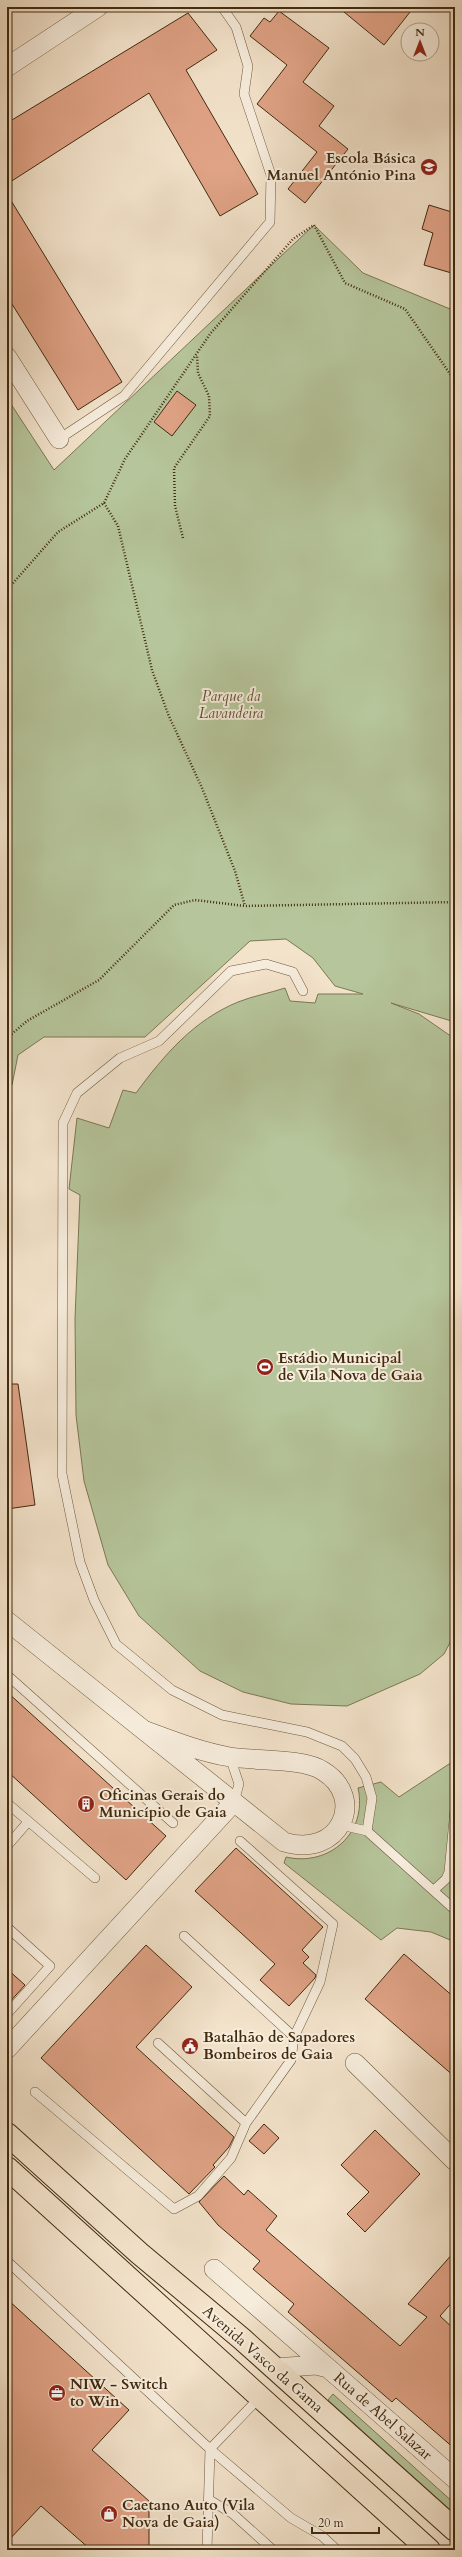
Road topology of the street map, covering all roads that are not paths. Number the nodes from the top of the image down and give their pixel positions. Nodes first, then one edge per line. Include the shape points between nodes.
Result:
1 (98, 7) edge
2 (222, 7) edge
3 (7, 67) edge
4 (7, 357) edge
5 (59, 439) joint
6 (302, 991) dead end
7 (7, 1621) edge
8 (7, 1675) edge
9 (146, 1731) junction
10 (230, 1757) junction
11 (234, 1802) junction
12 (7, 1803) edge
13 (455, 1810) edge
14 (28, 1822) junction
15 (173, 1823) dead end
16 (341, 1825) junction
17 (367, 1831) junction
18 (240, 1841) dead end
19 (7, 1846) edge
20 (95, 1878) dead end
21 (434, 1890) junction
22 (455, 1910) edge
23 (7, 1927) edge
24 (184, 1936) dead end
25 (7, 2014) edge
26 (294, 2037) junction
27 (158, 2043) dead end
28 (7, 2049) edge
29 (355, 2063) dead end
30 (35, 2092) dead end
31 (246, 2123) junction
32 (7, 2134) edge
33 (455, 2162) edge
34 (7, 2168) edge
35 (69, 2190) junction
36 (52, 2208) junction
37 (7, 2261) edge
38 (214, 2269) dead end
39 (275, 2368) junction
40 (328, 2368) junction
41 (260, 2397) junction
42 (210, 2449) junction
43 (455, 2479) edge
44 (208, 2499) junction
45 (455, 2530) edge
46 (422, 2543) edge
47 (207, 2550) edge
48 (273, 2550) edge
49 (337, 2550) edge
50 (440, 2550) edge

1 - 3 street
2 - 5 lane via 236,27 248,66 244,94 271,175 270,222 124,396
4 - 5 street
6 - 17 lane via 294,972 266,964 231,971 159,1041 120,1058 77,1093 63,1123 62,1474 80,1562 94,1600 116,1644 172,1690 222,1715 307,1732 342,1746 355,1759 366,1777 372,1798
7 - 9 street
8 - 15 lane
9 - 10 street
9 - 11 street
10 - 11 lane via 239,1784
10 - 16 street via 322,1769 334,1778 342,1791 345,1807
11 - 16 street via 284,1842 300,1847 317,1845 332,1836
11 - 28 street
12 - 14 lane
13 - 21 lane via 449,1872 446,1879
14 - 19 lane
14 - 20 lane
16 - 17 lane
17 - 21 lane
18 - 26 lane via 333,1924 320,1982
21 - 22 lane
23 - 25 lane via 50,1966
24 - 26 lane
26 - 31 lane via 291,2060
27 - 31 lane
29 - 33 street
30 - 31 lane via 174,2209 198,2196 231,2158
32 - 35 main road, Avenida Vasco da Gama
34 - 36 main road, Avenida Vasco da Gama
35 - 36 main road
35 - 39 main road, Avenida Vasco da Gama
36 - 41 main road, Avenida Vasco da Gama
37 - 42 lane
38 - 40 street, Rua de Abel Salazar
39 - 40 street, Rua de Abel Salazar via 316,2365
39 - 45 main road, Avenida Vasco da Gama
40 - 43 street, Rua de Abel Salazar
41 - 42 lane
41 - 46 main road, Avenida Vasco da Gama
42 - 44 lane
42 - 49 lane via 291,2518 322,2536
44 - 47 lane
44 - 48 lane via 233,2514
46 - 50 street

